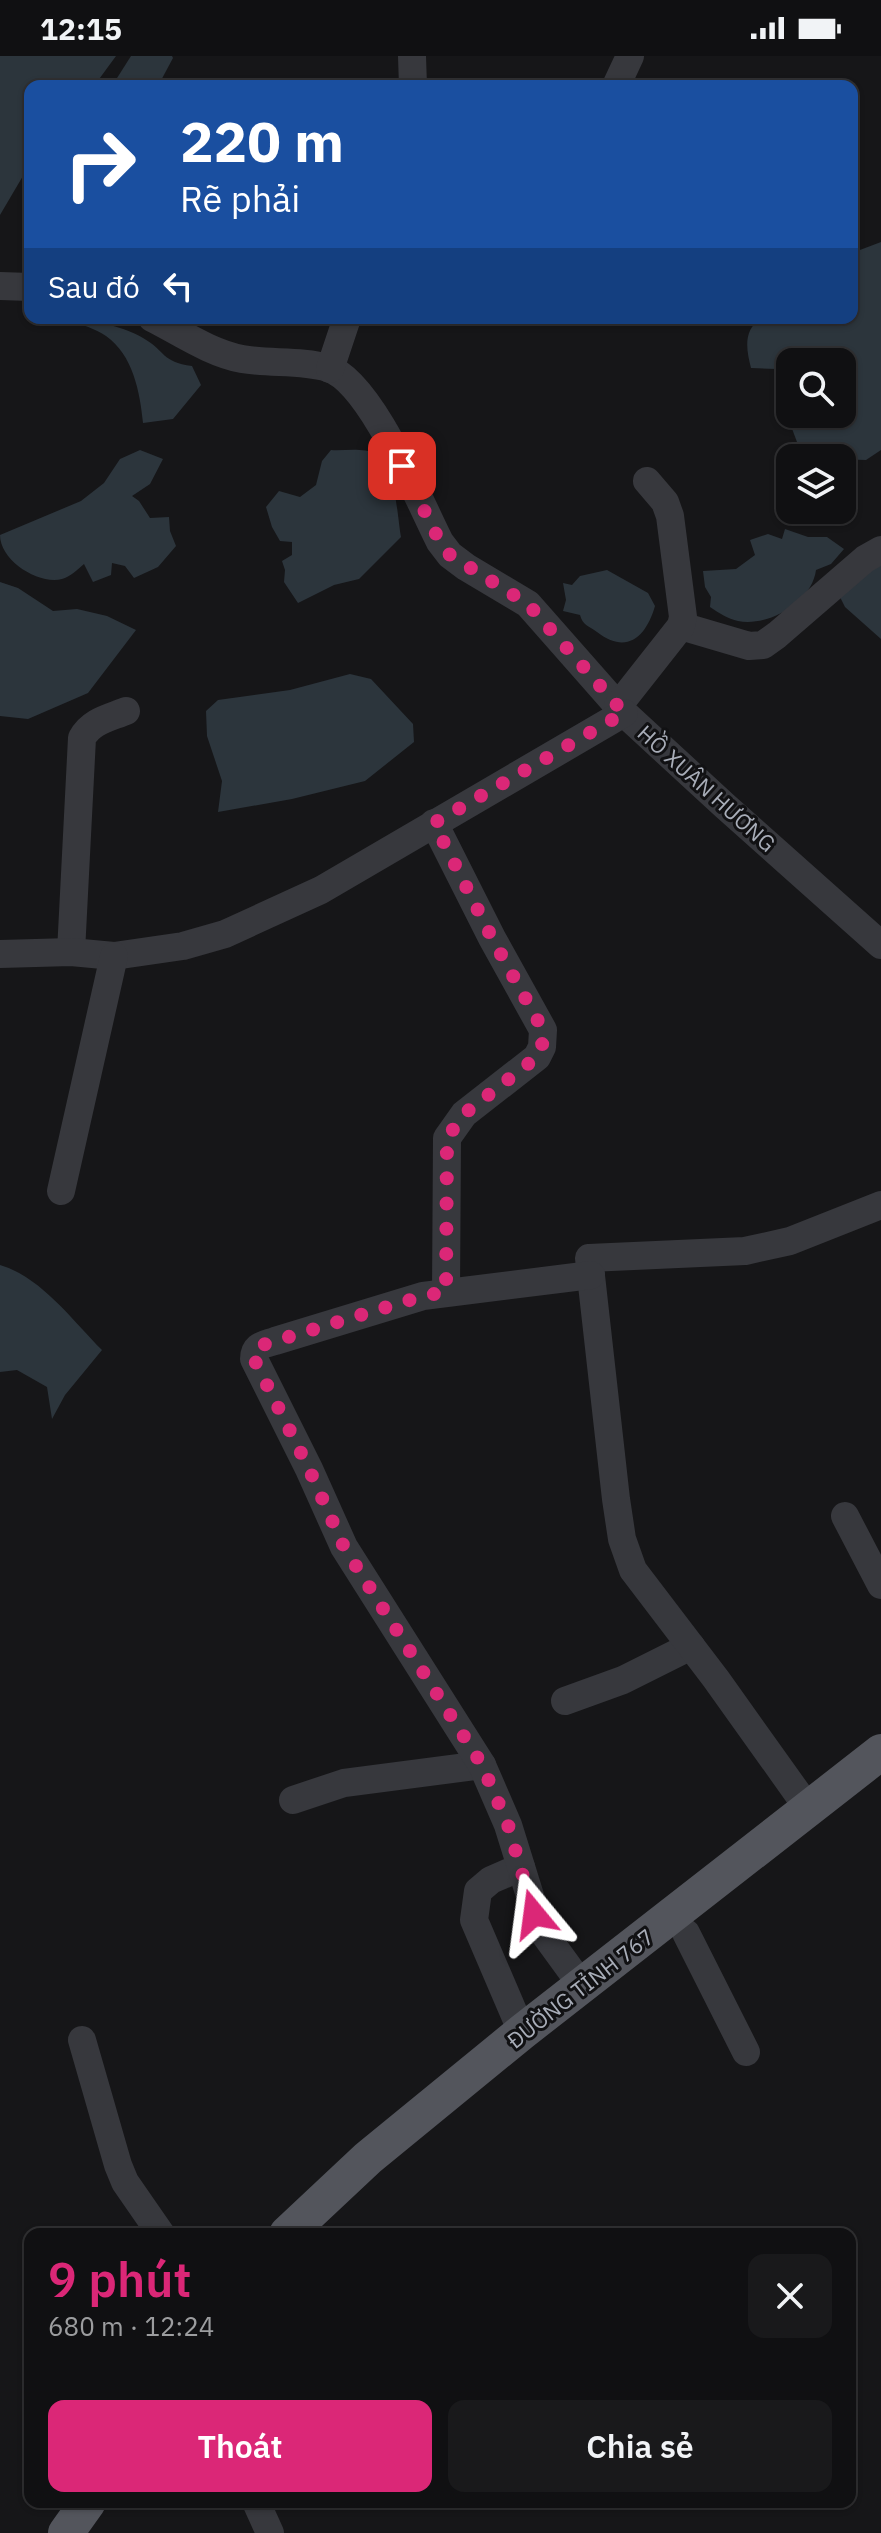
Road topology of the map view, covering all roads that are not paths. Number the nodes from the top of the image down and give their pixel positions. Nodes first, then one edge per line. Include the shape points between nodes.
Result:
1 (412, 56) edge
2 (630, 56) edge
3 (413, 80) edge
4 (619, 80) edge
5 (0, 286) edge
6 (24, 287) edge
7 (164, 324) edge
8 (345, 324) edge
9 (330, 369) junction
10 (647, 481) dead end
11 (881, 550) edge
12 (681, 626) junction
13 (621, 709) junction
14 (126, 711) dead end
15 (434, 823) junction
16 (881, 945) edge
17 (71, 952) junction
18 (0, 954) edge
19 (114, 956) junction
20 (61, 1191) dead end
21 (881, 1205) edge
22 (591, 1275) junction
23 (446, 1292) junction
24 (845, 1516) dead end
25 (881, 1585) edge
26 (691, 1646) junction
27 (565, 1701) dead end
28 (881, 1752) edge
29 (482, 1765) junction
30 (881, 1775) edge
31 (293, 1800) dead end
32 (808, 1808) junction
33 (521, 1867) junction
34 (686, 1933) junction
35 (583, 1987) junction
36 (522, 2032) junction
37 (82, 2040) dead end
38 (746, 2052) dead end
39 (157, 2228) edge
40 (293, 2228) edge
41 (326, 2228) edge
42 (59, 2508) edge
43 (84, 2508) edge
44 (259, 2508) edge
45 (45, 2533) edge
46 (66, 2533) edge
47 (270, 2533) edge

1 - 3 street
2 - 4 street
5 - 6 street
7 - 9 street via 242,359
8 - 9 street
9 - 13 street, HỒ XUÂN HƯƠNG via 350,383 378,417 450,555 528,604
10 - 12 street via 670,516
11 - 12 street via 763,645 749,646
12 - 13 street
13 - 15 street
13 - 16 street, HỒ XUÂN HƯƠNG
14 - 17 street via 98,722 82,738
15 - 19 street via 321,890 225,934
15 - 23 street via 543,1030 537,1057 464,1114 447,1138
17 - 18 street
17 - 19 street
19 - 20 street
21 - 22 street via 790,1241 745,1251 589,1258
22 - 23 street
22 - 26 street via 622,1539 633,1570
23 - 29 street via 259,1346 254,1359 344,1547
24 - 25 street
26 - 27 street
26 - 32 street
28 - 32 main road, ĐƯỜNG TỈNH 767
29 - 31 street via 344,1783
29 - 33 street
30 - 34 main road, ĐƯỜNG TỈNH 767
32 - 35 main road, ĐƯỜNG TỈNH 767
33 - 35 street via 540,1928
33 - 36 street via 478,1891 474,1920
34 - 38 street
34 - 41 main road, ĐƯỜNG TỈNH 767 via 405,2152
35 - 36 main road, ĐƯỜNG TỈNH 767
36 - 40 main road, ĐƯỜNG TỈNH 767 via 368,2158
37 - 39 street via 118,2165
42 - 45 main road
43 - 46 main road
44 - 47 street

